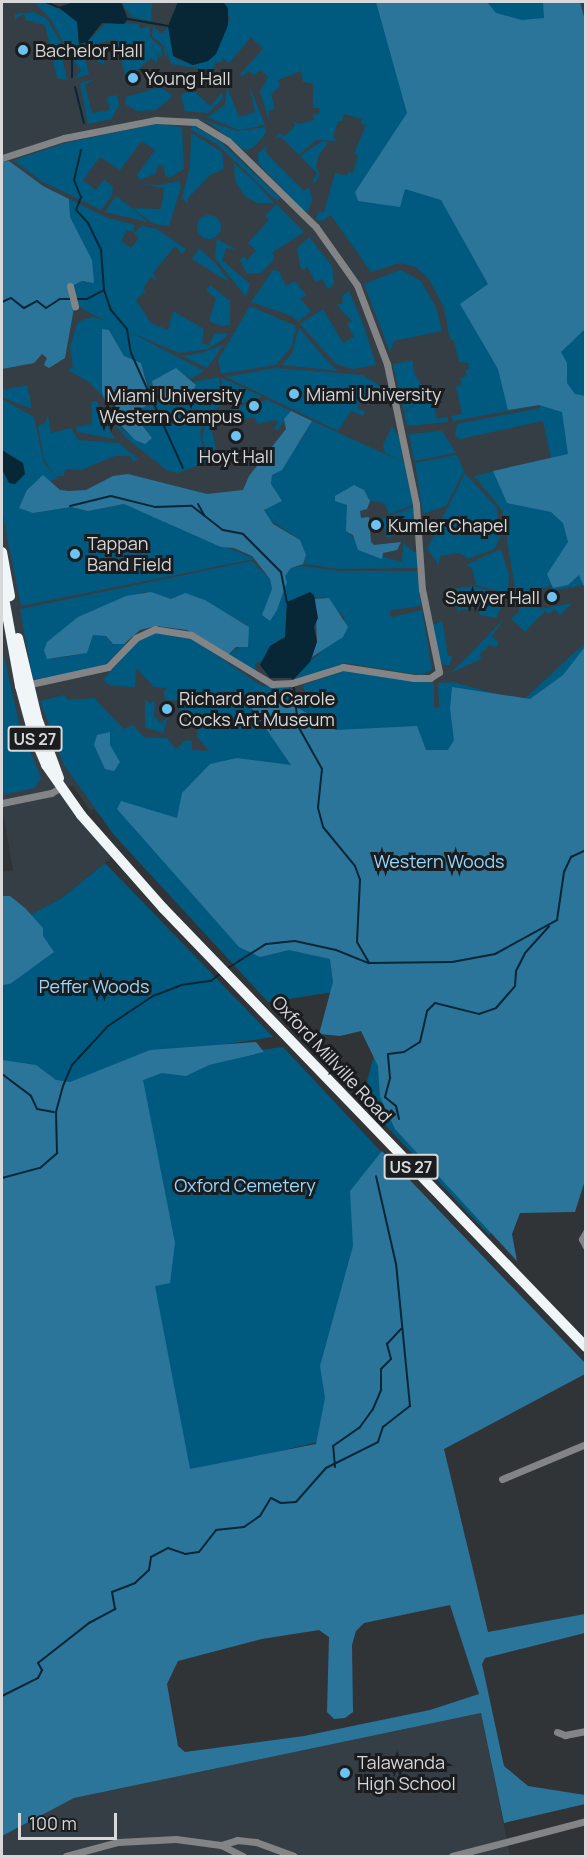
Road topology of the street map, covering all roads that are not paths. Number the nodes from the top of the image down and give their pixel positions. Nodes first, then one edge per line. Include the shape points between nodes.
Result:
1 (2, 158) edge
2 (70, 286) dead end
3 (75, 306) dead end
4 (2, 552) edge
5 (2, 587) edge
6 (24, 686) junction
7 (62, 787) junction
8 (2, 803) edge
9 (585, 1232) edge
10 (585, 1247) edge
11 (585, 1347) edge
12 (585, 1444) edge
13 (502, 1479) dead end
14 (585, 1731) edge
15 (557, 1732) dead end
16 (585, 1821) edge
17 (221, 1845) junction
18 (66, 1857) edge
19 (243, 1857) edge
20 (294, 1857) edge
21 (452, 1857) edge

1 - 6 street via 64,138 168,119 196,122 218,133 316,227 357,285 384,353 417,510 426,617 439,672 423,679 343,667 285,684 260,680 199,639 164,629 141,634 108,668
2 - 3 street
4 - 6 highway, US 27
5 - 6 highway, US 27
6 - 7 highway, US 27 via 39,750
7 - 8 street
7 - 11 highway, Oxford Millville Road / US 27 via 97,837
9 - 10 street
12 - 13 street
14 - 15 street via 565,1735
16 - 21 street
17 - 18 street via 176,1839 118,1842
17 - 19 street
17 - 20 street via 237,1840 256,1842

